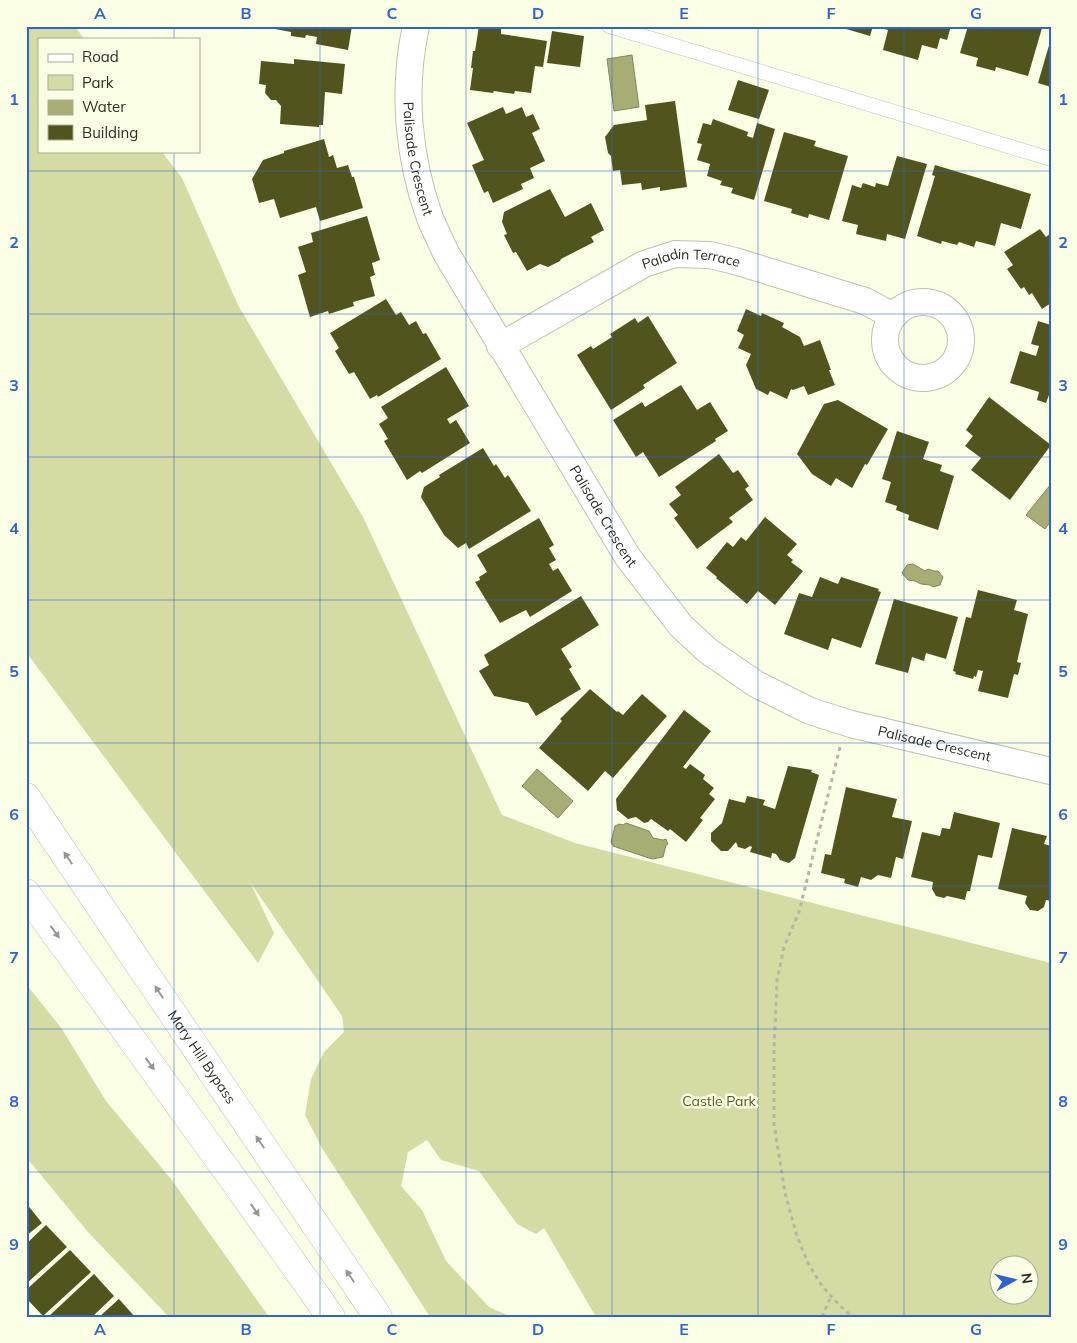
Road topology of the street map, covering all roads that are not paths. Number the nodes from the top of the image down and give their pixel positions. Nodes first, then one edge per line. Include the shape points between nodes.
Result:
1 (416, 26) edge
2 (609, 26) edge
3 (1051, 159) edge
4 (894, 316) dead end
5 (500, 346) junction
6 (1051, 771) edge
7 (26, 797) edge
8 (26, 893) edge
9 (331, 1317) edge
10 (378, 1317) edge

1 - 5 street, Palisade Crescent via 409,62 408,92 413,152 421,190 446,253
2 - 3 lane
4 - 5 street, Paladin Terrace via 865,301 735,261 710,254 675,254 644,264
5 - 6 street, Palisade Crescent via 626,556 681,626 708,651 756,684 810,711
10 -> 7 highway, Mary Hill Bypass
8 -> 9 highway

